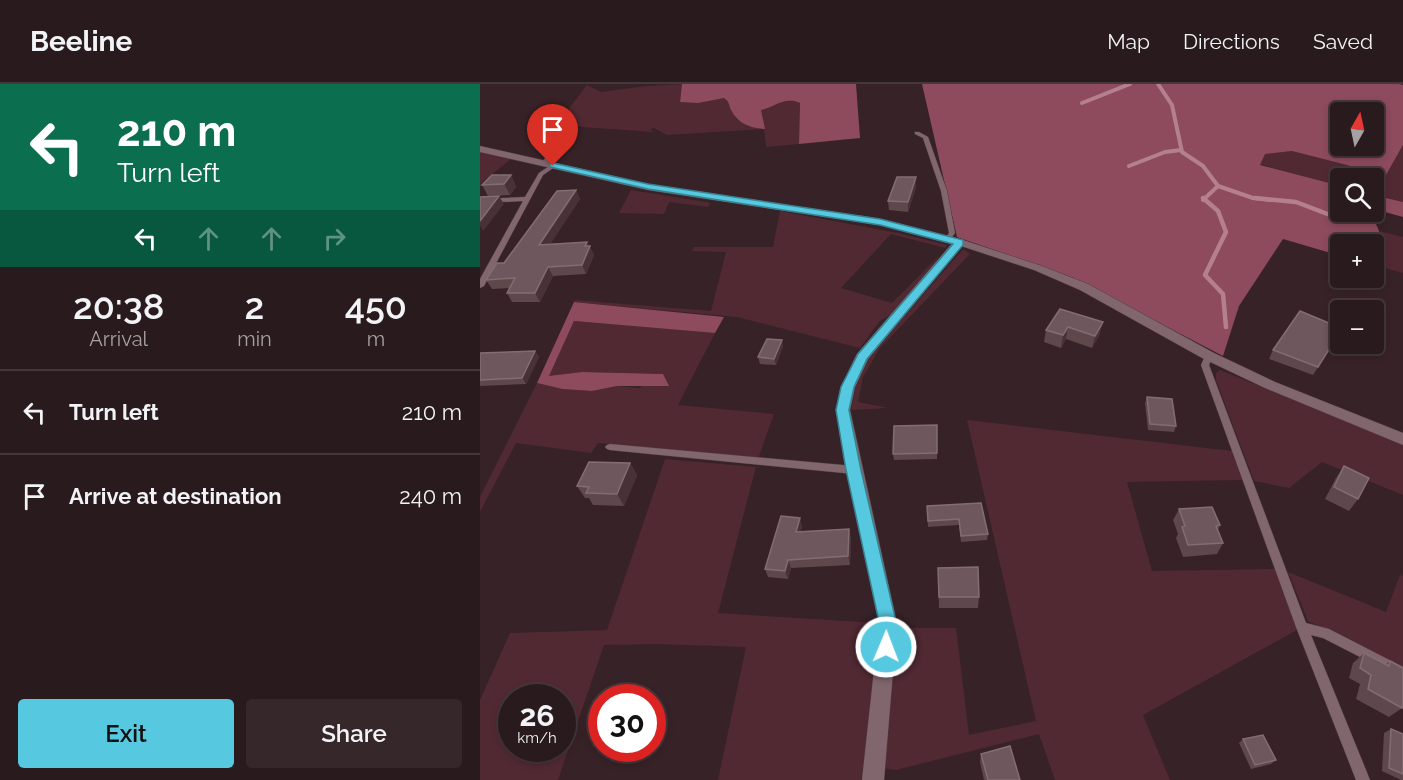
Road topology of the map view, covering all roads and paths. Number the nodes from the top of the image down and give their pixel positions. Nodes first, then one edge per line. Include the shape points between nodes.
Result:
1 (572, 125) dead end
2 (917, 133) dead end
3 (480, 148) edge
4 (549, 164) junction
5 (526, 199) junction
6 (480, 201) edge
7 (954, 241) junction
8 (480, 286) edge
9 (1209, 356) junction
10 (1403, 439) edge
11 (610, 447) dead end
12 (854, 470) junction
13 (1302, 627) junction
14 (1403, 673) edge
15 (873, 780) edge
16 (1363, 780) edge

1 - 4 lane
2 - 7 lane via 925,137 944,190
3 - 4 street
4 - 5 lane
4 - 7 street via 648,187 880,222
5 - 6 lane
5 - 8 lane
7 - 9 street via 1084,287
7 - 12 street via 862,357 848,387 843,410
9 - 10 street
9 - 13 lane via 1205,365 1212,387
11 - 12 lane
12 - 15 street via 888,624
13 - 14 lane via 1325,633
13 - 16 lane

